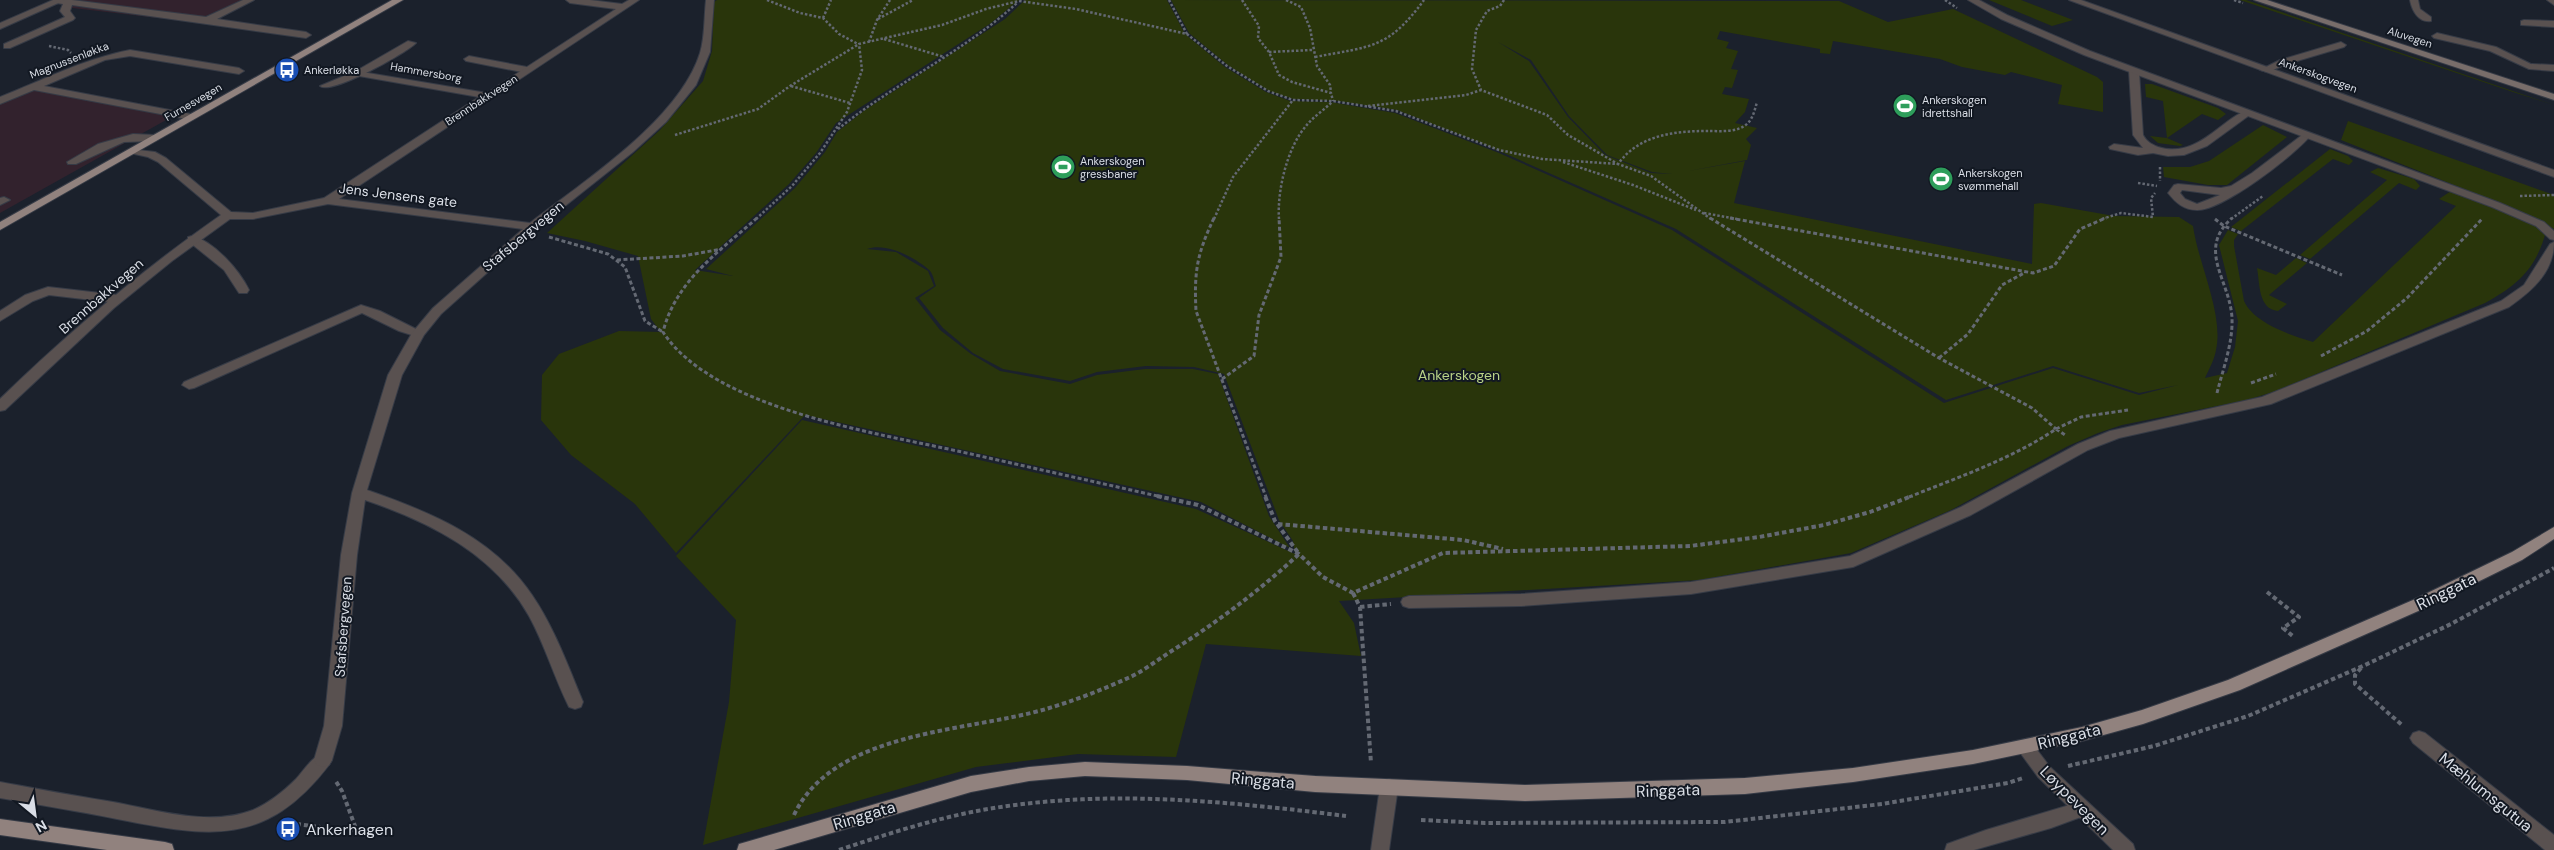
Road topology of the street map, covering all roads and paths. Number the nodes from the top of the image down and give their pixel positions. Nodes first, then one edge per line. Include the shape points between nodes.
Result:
1 (237, 0) edge
2 (250, 0) edge
3 (399, 0) edge
4 (570, 0) edge
5 (636, 0) edge
6 (710, 0) edge
7 (767, 0) edge
8 (832, 0) edge
9 (890, 0) edge
10 (913, 0) edge
11 (1169, 0) edge
12 (1242, 0) edge
13 (1286, 0) edge
14 (1424, 0) edge
15 (1504, 0) edge
16 (1972, 0) edge
17 (2073, 0) edge
18 (2258, 0) edge
19 (2414, 0) edge
20 (63, 1) edge
21 (593, 1) edge
22 (1020, 1) edge
23 (623, 7) junction
24 (190, 18) junction
25 (823, 18) junction
26 (2428, 19) dead end
27 (207, 20) junction
28 (877, 20) junction
29 (2524, 23) dead end
30 (2554, 24) edge
31 (0, 26) edge
32 (1188, 34) junction
33 (306, 35) dead end
34 (2437, 36) dead end
35 (883, 39) junction
36 (21, 41) junction
37 (411, 42) dead end
38 (869, 42) junction
39 (859, 44) junction
40 (2341, 45) dead end
41 (8, 46) dead end
42 (1312, 50) junction
43 (1269, 52) junction
44 (944, 57) junction
45 (1315, 57) junction
46 (469, 59) dead end
47 (93, 62) junction
48 (2554, 68) edge
49 (527, 70) junction
50 (2265, 70) junction
51 (239, 71) dead end
52 (2134, 71) junction
53 (359, 73) junction
54 (325, 86) dead end
55 (790, 86) junction
56 (32, 87) junction
57 (1481, 90) junction
58 (1332, 93) junction
59 (488, 96) junction
60 (2554, 97) edge
61 (1293, 100) junction
62 (0, 101) edge
63 (1333, 101) junction
64 (1757, 102) dead end
65 (850, 103) junction
66 (1363, 106) junction
67 (2246, 114) junction
68 (192, 117) junction
69 (834, 132) junction
70 (2306, 135) junction
71 (670, 137) dead end
72 (155, 138) junction
73 (2114, 147) dead end
74 (2155, 150) junction
75 (134, 151) junction
76 (1558, 160) junction
77 (72, 162) dead end
78 (1618, 164) junction
79 (2160, 166) dead end
80 (2554, 174) edge
81 (2160, 177) dead end
82 (2160, 186) dead end
83 (2238, 188) junction
84 (328, 202) junction
85 (2496, 205) junction
86 (1702, 212) junction
87 (228, 216) junction
88 (0, 227) edge
89 (532, 227) junction
90 (2554, 238) edge
91 (192, 239) junction
92 (2554, 246) edge
93 (723, 249) junction
94 (616, 260) junction
95 (2024, 272) junction
96 (2342, 275) dead end
97 (243, 290) dead end
98 (118, 299) junction
99 (0, 317) edge
100 (663, 332) junction
101 (418, 333) junction
102 (1939, 358) junction
103 (2315, 360) dead end
104 (2279, 373) dead end
105 (1222, 379) junction
106 (189, 385) dead end
107 (2243, 386) dead end
108 (2225, 393) dead end
109 (0, 407) edge
110 (2137, 409) dead end
111 (2056, 429) junction
112 (360, 494) junction
113 (1278, 524) junction
114 (2554, 532) edge
115 (1506, 550) junction
116 (1299, 554) junction
117 (2554, 568) edge
118 (2267, 592) dead end
119 (1353, 593) junction
120 (1409, 602) joint
121 (1360, 607) junction
122 (2300, 635) dead end
123 (575, 702) dead end
124 (2419, 738) joint
125 (2025, 747) junction
126 (323, 760) junction
127 (1364, 763) dead end
128 (1389, 787) junction
129 (0, 790) edge
130 (2083, 810) junction
131 (1346, 816) dead end
132 (253, 817) junction
133 (794, 818) dead end
134 (0, 828) edge
135 (2554, 846) edge
136 (165, 850) edge
137 (746, 850) edge
138 (839, 850) edge
139 (1380, 850) edge
140 (1954, 850) edge
141 (2126, 850) edge

1 - 24 street
2 - 27 street
3 - 68 main road, Furnesvegen
4 - 21 street
5 - 23 street, Brennbakkvegen
6 - 89 street, Stafsbergvegen via 705,52 691,85 662,120 629,150
7 - 25 path
8 - 25 path
9 - 28 path
10 - 28 path
11 - 32 path
12 - 43 path via 1259,26 1258,38
13 - 42 path via 1301,7 1310,28
14 - 45 path via 1392,36
15 - 57 path via 1500,6 1487,11 1476,30 1472,69
16 - 52 street via 2012,21
17 - 50 street, Ankerskogvegen
18 - 60 main road, Aluvegen
19 - 26 street via 2416,10
20 - 24 street
20 - 31 street
20 - 36 street via 70,18
21 - 23 street
22 - 32 path via 1076,9
22 - 35 path
22 - 44 path via 993,25
23 - 49 street, Brennbakkvegen
24 - 27 street
25 - 39 path via 840,36
27 - 33 street
28 - 38 path
29 - 30 street
32 - 61 path via 1236,72 1268,92
34 - 48 street via 2493,49 2532,67
35 - 38 path
35 - 44 path
36 - 41 street
36 - 47 path via 68,50
37 - 53 street, Hammersborg
38 - 39 path
39 - 55 path
39 - 65 path via 862,70
40 - 50 street via 2323,53 2286,60
42 - 43 path
42 - 45 path
43 - 58 path via 1279,75
44 - 69 path via 868,105
45 - 58 path
46 - 49 street
47 - 51 street, Magnussenløkka via 130,53
47 - 56 street, Magnussenløkka
49 - 59 street, Brennbakkvegen
50 - 80 street, Ankerskogvegen
52 - 67 street
52 - 74 street via 2138,135
53 - 54 street, Hammersborg
53 - 59 street, Hammersborg
55 - 65 path
55 - 71 path via 758,109
56 - 62 street, Magnussenløkka
56 - 68 street
57 - 66 path via 1466,96
57 - 78 path via 1547,115 1568,135
58 - 63 path
59 - 84 street, Brennbakkvegen
61 - 63 path
61 - 105 path via 1233,177 1202,244 1194,278 1196,312
63 - 66 path
63 - 105 path via 1304,127 1287,161 1278,207 1281,257 1259,314 1254,356
64 - 78 path via 1752,116 1744,125 1656,137 1631,149
65 - 69 path
66 - 76 path via 1396,111 1499,150 1542,160
67 - 70 street
67 - 74 street via 2194,149 2182,153
68 - 72 main road, Furnesvegen
69 - 93 path via 792,186
70 - 83 street
70 - 85 street
72 - 75 main road, Furnesvegen
72 - 77 street via 142,136 110,142
73 - 74 street via 2138,152
75 - 87 street via 162,160
75 - 88 main road, Furnesvegen
76 - 78 path
76 - 86 path
78 - 86 path via 1651,176
79 - 81 path
82 - 95 path via 2151,198 2153,217 2121,213 2090,223 2080,229 2054,266
83 - 83 street via 2218,191 2184,186 2178,187 2174,193 2190,204 2207,206 2219,202
84 - 87 street, Jens Jensens gate via 253,216
84 - 89 street, Jens Jensens gate
85 - 90 street via 2540,224
85 - 103 path via 2407,298 2367,331
86 - 95 path
86 - 102 path
87 - 91 street, Brennbakkvegen
89 - 94 path via 540,235 608,254
89 - 101 street, Stafsbergvegen via 437,311
91 - 97 lane via 208,250 240,282
91 - 98 street, Brennbakkvegen
92 - 120 street via 2530,287 2505,304 2266,401 2115,434 2083,447 1966,511 1853,561 1691,588 1521,600
93 - 94 path via 683,256
93 - 100 path via 684,285 668,312
94 - 100 path via 626,267 645,321
95 - 102 path via 2002,285 1968,334
96 - 108 path via 2224,226 2214,241 2232,317 2231,335 2216,396
98 - 99 street via 48,291 29,298
98 - 109 street, Brennbakkvegen
100 - 116 path via 674,349 716,380 805,417 1198,505
101 - 106 street via 404,330 371,310 361,309
101 - 112 street, Stafsbergvegen via 395,375
102 - 111 path via 2032,408
104 - 107 path
105 - 113 path
110 - 111 path via 2081,417
111 - 115 path via 1975,471 1879,508 1824,525 1758,538 1690,546
112 - 123 street via 428,518 476,547 505,573 536,614
112 - 126 street, Stafsbergvegen via 349,554 333,726
113 - 115 path via 1463,540
113 - 116 path
114 - 125 main road, Ringgata via 2517,556 2420,604 2234,685 2143,716
115 - 119 path via 1443,554
116 - 119 path via 1307,565 1329,582
116 - 133 path via 1263,587 1129,678 1046,709 897,740 869,750 825,776 802,798
117 - 124 path via 2451,624 2363,666 2355,675 2355,684
118 - 122 path via 2299,617 2283,628 2294,637
119 - 121 path
120 - 121 path
121 - 127 path via 1373,763
124 - 135 street, Mæhlumsgutua
125 - 128 main road, Ringgata via 1854,775 1745,786 1525,793
125 - 130 street, Løypevegen via 2044,772
126 - 132 street via 288,798
126 - 132 path via 351,812 354,826 351,831 275,823
128 - 137 main road, Ringgata via 1187,773 1085,770 1029,774 938,793
128 - 139 street
129 - 132 street via 217,825
130 - 140 street via 2065,818 1979,838
130 - 141 street, Løypevegen
131 - 138 path via 1134,797 1063,800 978,811
134 - 136 main road

